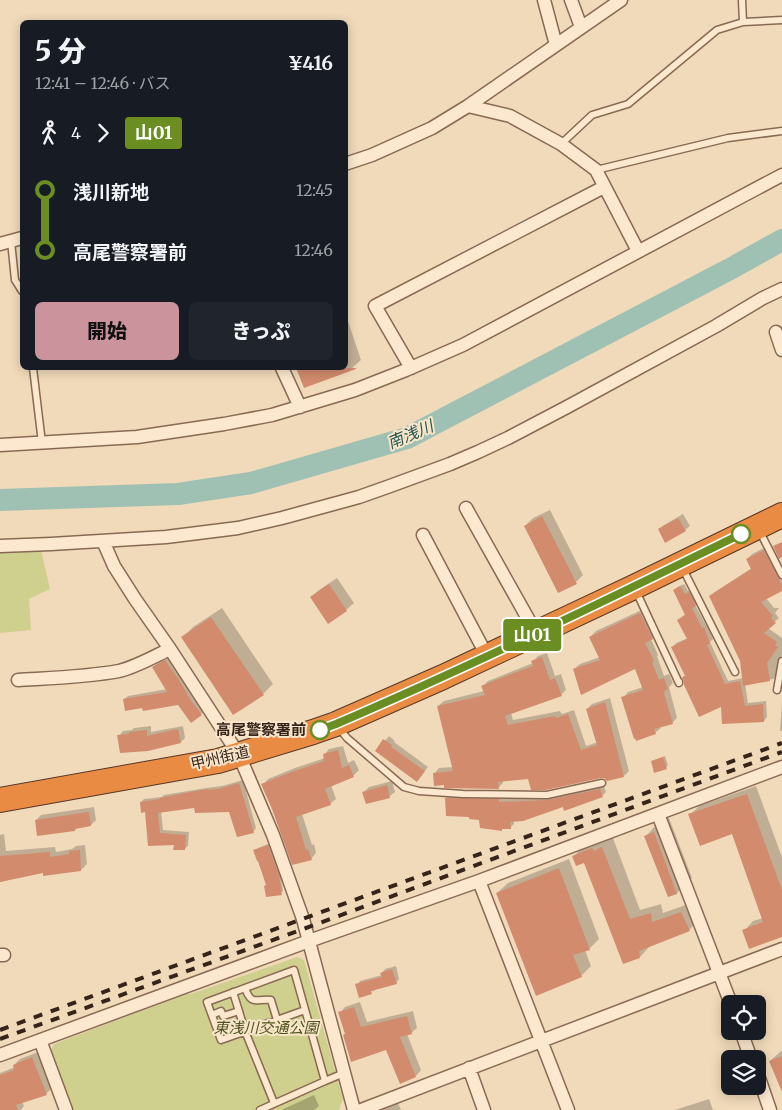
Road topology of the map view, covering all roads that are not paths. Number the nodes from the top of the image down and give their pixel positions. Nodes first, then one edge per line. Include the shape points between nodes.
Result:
1 (544, 0) edge
2 (572, 0) edge
3 (621, 0) edge
4 (742, 0) edge
5 (782, 20) edge
6 (743, 22) junction
7 (580, 27) junction
8 (556, 45) junction
9 (468, 106) junction
10 (782, 131) edge
11 (561, 144) junction
12 (348, 161) edge
13 (596, 170) junction
14 (782, 175) edge
15 (604, 187) junction
16 (11, 241) edge
17 (638, 251) junction
18 (20, 288) edge
19 (782, 289) edge
20 (779, 331) edge
21 (782, 350) edge
22 (411, 368) junction
23 (33, 370) edge
24 (283, 370) edge
25 (300, 407) junction
26 (42, 443) junction
27 (0, 445) edge
28 (466, 508) dead end
29 (782, 515) edge
30 (758, 526) junction
31 (423, 535) dead end
32 (104, 541) junction
33 (0, 546) edge
34 (680, 564) junction
35 (782, 575) edge
36 (634, 587) junction
37 (536, 633) junction
38 (170, 649) junction
39 (487, 656) junction
40 (782, 661) edge
41 (735, 672) dead end
42 (18, 680) dead end
43 (679, 682) dead end
44 (777, 690) dead end
45 (336, 724) junction
46 (239, 755) junction
47 (782, 768) edge
48 (602, 783) dead end
49 (0, 800) edge
50 (658, 814) junction
51 (479, 881) junction
52 (309, 941) junction
53 (782, 949) edge
54 (720, 973) junction
55 (245, 988) junction
56 (233, 992) junction
57 (728, 995) edge
58 (305, 1010) junction
59 (239, 1011) junction
60 (212, 1015) junction
61 (277, 1020) junction
62 (245, 1031) junction
63 (40, 1040) junction
64 (541, 1041) junction
65 (0, 1055) edge
66 (469, 1068) junction
67 (344, 1073) junction
68 (325, 1081) junction
69 (765, 1095) edge
70 (274, 1103) junction
71 (66, 1110) edge
72 (260, 1110) edge
73 (354, 1110) edge
74 (361, 1110) edge
75 (484, 1110) edge
76 (568, 1110) edge
77 (770, 1110) edge

1 - 8 street
2 - 7 street
3 - 7 street
4 - 6 lane
5 - 6 lane
6 - 11 lane via 717,30 628,104 592,115
7 - 8 street
8 - 9 street
9 - 11 street via 510,116
9 - 12 street via 432,128 372,155
10 - 13 lane via 728,138
11 - 13 street
13 - 15 street
14 - 17 street
15 - 17 street
15 - 22 street via 375,306
16 - 18 lane via 15,280
17 - 22 street via 463,345
19 - 32 street via 508,438 390,486 324,508 238,528
20 - 21 street
22 - 25 street
23 - 26 lane
24 - 25 street
25 - 26 street via 272,415 137,437
26 - 27 street
28 - 37 street
29 - 30 highway, 甲州街道
30 - 34 highway, 甲州街道
30 - 35 lane
31 - 39 street
32 - 33 street
32 - 38 street via 114,566
34 - 36 highway, 甲州街道
34 - 41 lane
36 - 37 highway, 甲州街道
36 - 43 lane
37 - 39 highway, 甲州街道
38 - 42 street via 121,670
38 - 46 street
39 - 45 highway, 甲州街道
40 - 44 lane
45 - 46 highway, 甲州街道
45 - 48 lane via 347,738 404,787 419,792 547,795
46 - 49 highway, 甲州街道
46 - 52 street via 273,835
47 - 50 street
50 - 51 street
50 - 54 street
51 - 52 street
51 - 64 street
52 - 63 street
52 - 67 street
53 - 54 street
54 - 57 street
54 - 64 street
55 - 56 lane
55 - 58 lane via 294,970
55 - 61 lane via 253,1000 271,1000
56 - 59 lane
56 - 60 lane via 208,1002
58 - 61 lane
58 - 68 lane
59 - 60 lane via 223,1016 222,1012
59 - 62 lane
60 - 62 lane via 221,1040
61 - 62 lane
62 - 70 lane
63 - 65 street
63 - 71 street
64 - 66 street
64 - 76 street
66 - 74 street
66 - 75 street
67 - 68 lane
67 - 73 street
68 - 70 lane
69 - 77 street
70 - 72 lane

